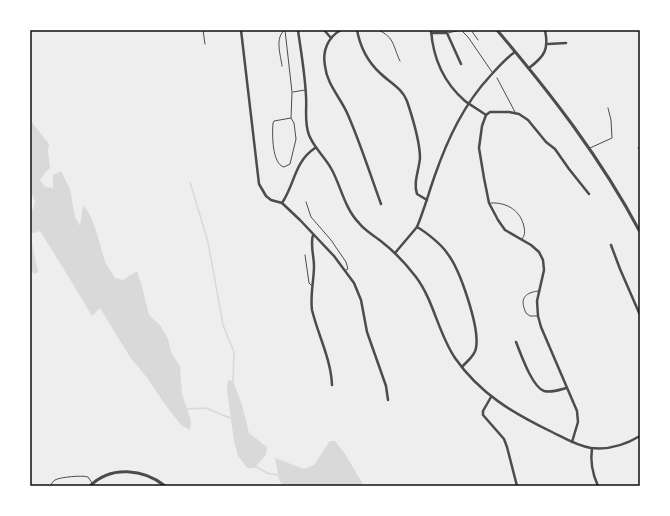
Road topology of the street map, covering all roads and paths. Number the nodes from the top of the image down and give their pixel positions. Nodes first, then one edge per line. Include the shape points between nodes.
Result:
1 (203, 30) edge
2 (241, 30) edge
3 (298, 30) edge
4 (324, 30) edge
5 (341, 30) edge
6 (357, 30) edge
7 (378, 30) edge
8 (461, 30) edge
9 (471, 30) edge
10 (497, 30) edge
11 (545, 30) edge
12 (431, 31) edge
13 (446, 33) junction
14 (331, 38) junction
15 (478, 40) dead end
16 (566, 43) dead end
17 (205, 44) dead end
18 (548, 44) junction
19 (515, 52) junction
20 (400, 61) dead end
21 (461, 64) dead end
22 (282, 66) dead end
23 (529, 68) junction
24 (493, 73) junction
25 (497, 78) dead end
26 (306, 90) junction
27 (292, 92) junction
28 (468, 103) junction
29 (608, 108) dead end
30 (515, 113) junction
31 (486, 115) junction
32 (291, 118) junction
33 (640, 147) edge
34 (315, 148) junction
35 (638, 148) dead end
36 (590, 149) junction
37 (589, 194) dead end
38 (427, 200) junction
39 (306, 202) dead end
40 (282, 203) junction
41 (489, 203) junction
42 (381, 204) dead end
43 (417, 227) junction
44 (640, 232) edge
45 (313, 235) junction
46 (521, 240) junction
47 (611, 245) dead end
48 (395, 253) junction
49 (305, 255) dead end
50 (346, 271) junction
51 (312, 287) junction
52 (539, 291) junction
53 (640, 315) edge
54 (538, 316) junction
55 (516, 342) dead end
56 (462, 367) junction
57 (332, 385) dead end
58 (566, 388) junction
59 (491, 397) junction
60 (388, 400) dead end
61 (640, 436) edge
62 (572, 442) junction
63 (592, 448) junction
64 (91, 485) edge
65 (51, 486) edge
66 (165, 486) edge
67 (517, 486) edge
68 (598, 486) edge

1 - 17 lane
2 - 40 street via 259,184 266,196
3 - 26 street
4 - 14 street
5 - 14 street
6 - 38 street via 364,52 379,73 402,92 407,103 419,151 415,190
7 - 20 lane via 394,43
8 - 13 lane
8 - 24 lane
9 - 15 lane
10 - 19 street
11 - 18 street
12 - 13 street
12 - 28 street via 434,51 443,76
13 - 21 street
14 - 42 street via 324,61 326,73 358,137
16 - 18 street
18 - 23 street via 543,54
19 - 23 street
19 - 24 street
22 - 27 lane via 279,38 285,30
23 - 36 street
24 - 28 street
25 - 30 lane
26 - 27 lane
26 - 34 street via 306,124
27 - 32 lane
28 - 31 street
28 - 38 street via 438,166
29 - 36 lane via 612,138
30 - 31 street via 493,112
30 - 37 street via 528,120 546,142 556,149
31 - 41 street via 479,148
32 - 32 lane via 295,127 295,143 290,164 284,167 275,157 272,123
33 - 35 lane
34 - 40 street via 306,154 300,163
34 - 48 street via 332,170 353,217
36 - 44 street
38 - 43 street
39 - 50 lane via 311,217 327,234 346,262
40 - 45 street
41 - 46 street via 501,225
41 - 46 lane via 507,205 519,214 525,234
43 - 48 street
43 - 56 street via 443,247 450,256 470,307 477,347 473,356
45 - 50 street
45 - 51 street
46 - 52 street via 535,248 544,260
47 - 53 street
48 - 56 street via 424,288 449,348
49 - 51 lane via 308,283
50 - 60 street via 358,291 366,328 386,386
51 - 57 street via 312,308 330,367
52 - 54 street
52 - 54 lane via 527,294 523,304 526,313
54 - 58 street
55 - 58 street via 537,386 549,392
56 - 59 street
58 - 62 street via 578,416
59 - 62 street via 510,410
59 - 67 street via 483,415 504,439
61 - 63 street via 618,446
62 - 63 street
63 - 68 street via 591,463
64 - 65 lane via 88,477 81,476 57,479
64 - 66 street via 100,478 115,473 135,472 150,476

